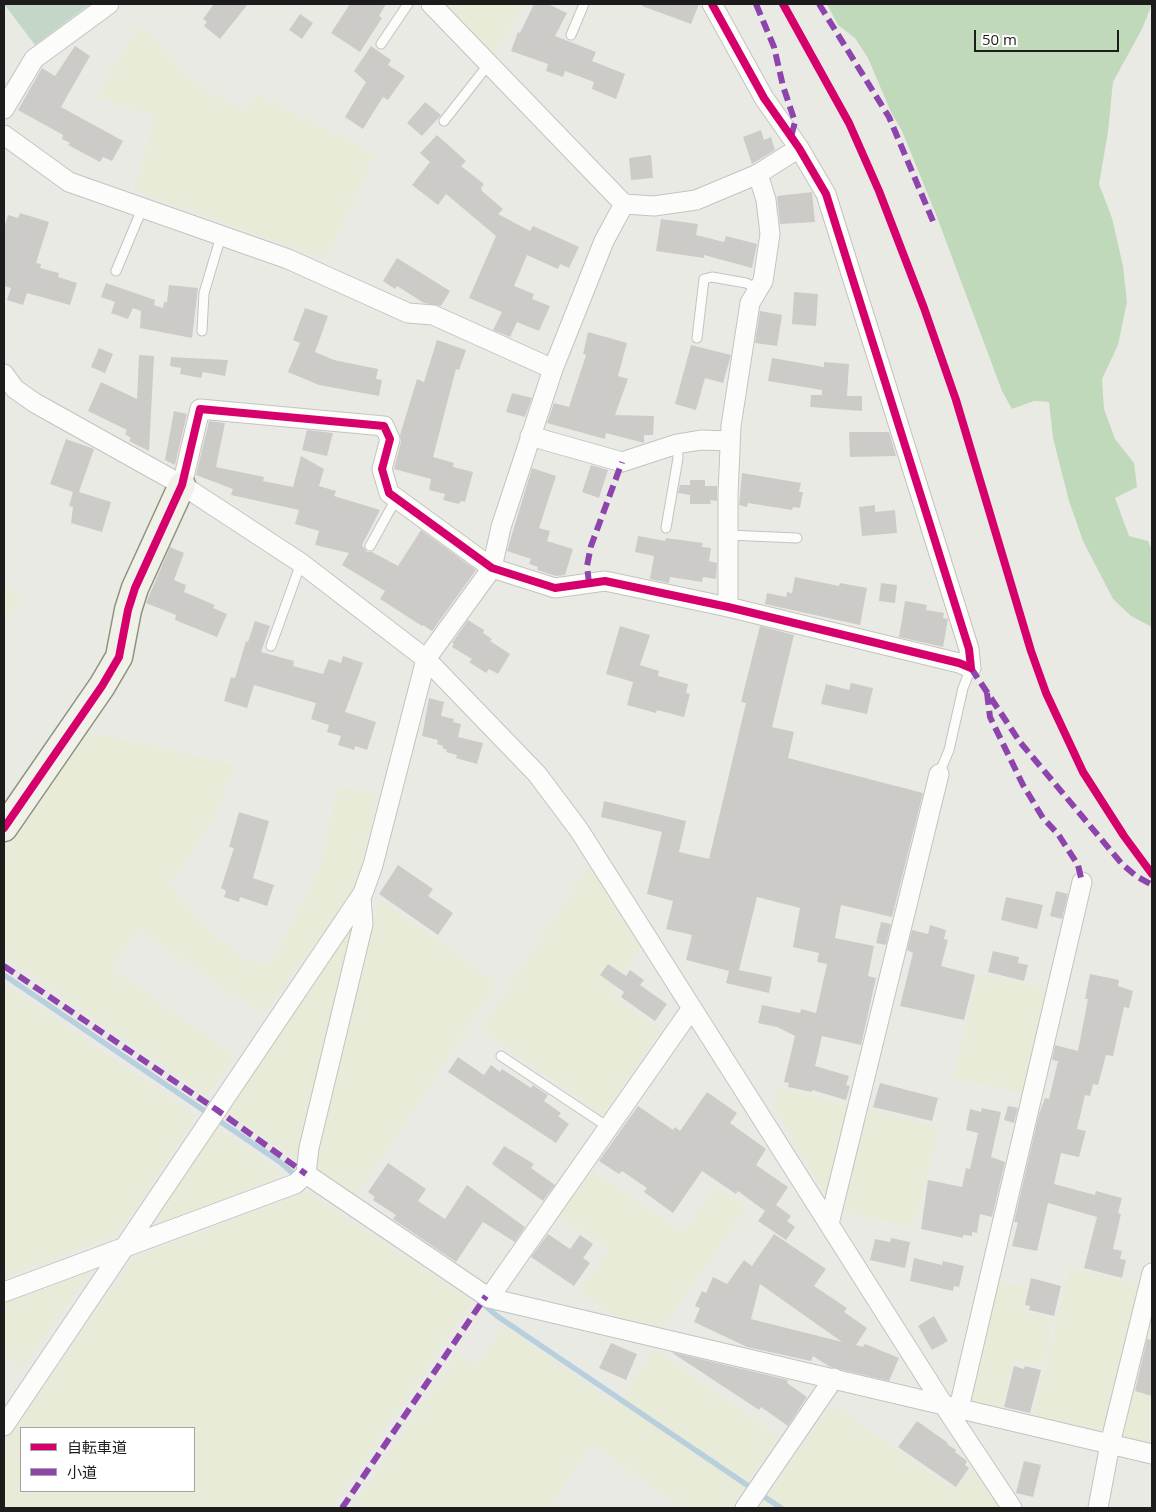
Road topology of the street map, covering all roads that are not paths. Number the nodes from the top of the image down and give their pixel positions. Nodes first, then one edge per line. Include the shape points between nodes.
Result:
1 (109, 4) edge
2 (408, 4) edge
3 (431, 4) edge
4 (584, 4) edge
5 (712, 4) edge
6 (571, 35) dead end
7 (381, 44) dead end
8 (488, 65) junction
9 (4, 109) edge
10 (444, 121) dead end
11 (4, 135) edge
12 (799, 148) junction
13 (758, 174) junction
14 (624, 204) junction
15 (142, 209) junction
16 (221, 236) junction
17 (116, 271) dead end
18 (758, 289) junction
19 (202, 331) dead end
20 (697, 338) dead end
21 (553, 369) junction
22 (4, 374) edge
23 (530, 436) junction
24 (730, 441) junction
25 (677, 444) junction
26 (182, 485) junction
27 (396, 499) junction
28 (666, 528) dead end
29 (728, 536) junction
30 (797, 538) dead end
31 (370, 546) dead end
32 (301, 564) junction
33 (492, 568) junction
34 (728, 607) junction
35 (271, 646) dead end
36 (426, 659) junction
37 (971, 668) junction
38 (939, 774) joint
39 (4, 828) edge
40 (1082, 882) dead end
41 (361, 897) junction
42 (692, 1008) junction
43 (501, 1056) dead end
44 (608, 1127) junction
45 (306, 1174) junction
46 (829, 1224) junction
47 (122, 1249) junction
48 (1152, 1273) edge
49 (4, 1292) edge
50 (489, 1298) junction
51 (834, 1378) junction
52 (951, 1406) junction
53 (4, 1426) edge
54 (1110, 1444) junction
55 (1152, 1454) edge
56 (745, 1508) edge
57 (1012, 1508) edge
58 (1098, 1508) edge

1 - 9 street via 34,59
2 - 7 lane
3 - 8 street
4 - 6 lane
5 - 12 street via 764,98
8 - 10 lane
8 - 14 street
11 - 15 street via 69,182
12 - 13 street
12 - 37 street via 826,194 969,649
13 - 14 street via 696,200 654,206
13 - 18 street via 766,200 770,234 763,281
14 - 21 street via 604,241
15 - 16 street
15 - 17 lane
16 - 19 lane via 204,294
16 - 21 street via 288,259 408,313 432,315
18 - 20 lane via 746,283 712,276 704,279
18 - 24 street via 750,303
21 - 23 street
22 - 26 street via 15,389 35,403
23 - 25 street via 622,462
23 - 33 street via 501,527
24 - 25 street via 701,440
24 - 29 street
25 - 28 lane via 678,458
26 - 27 street via 200,409 384,426 390,439 382,468 389,493
26 - 32 street
26 - 39 street via 135,588 118,657 102,686
27 - 31 lane
27 - 33 street
29 - 30 lane
29 - 34 street
32 - 35 lane
32 - 36 street
33 - 34 street via 555,588 605,581
33 - 36 street
34 - 37 street
36 - 41 street via 373,865
36 - 42 street via 531,768 557,801 579,830
37 - 38 lane via 963,688 949,750
38 - 46 street
40 - 52 street
41 - 45 street via 364,924 309,1148
41 - 47 street
42 - 44 street
42 - 46 street
43 - 44 lane
44 - 50 street
45 - 47 street via 295,1184
45 - 50 street
46 - 52 street
47 - 49 street
47 - 53 street
48 - 54 street
50 - 51 street
51 - 52 street
51 - 56 street
52 - 54 street
52 - 57 street
54 - 55 street
54 - 58 street

